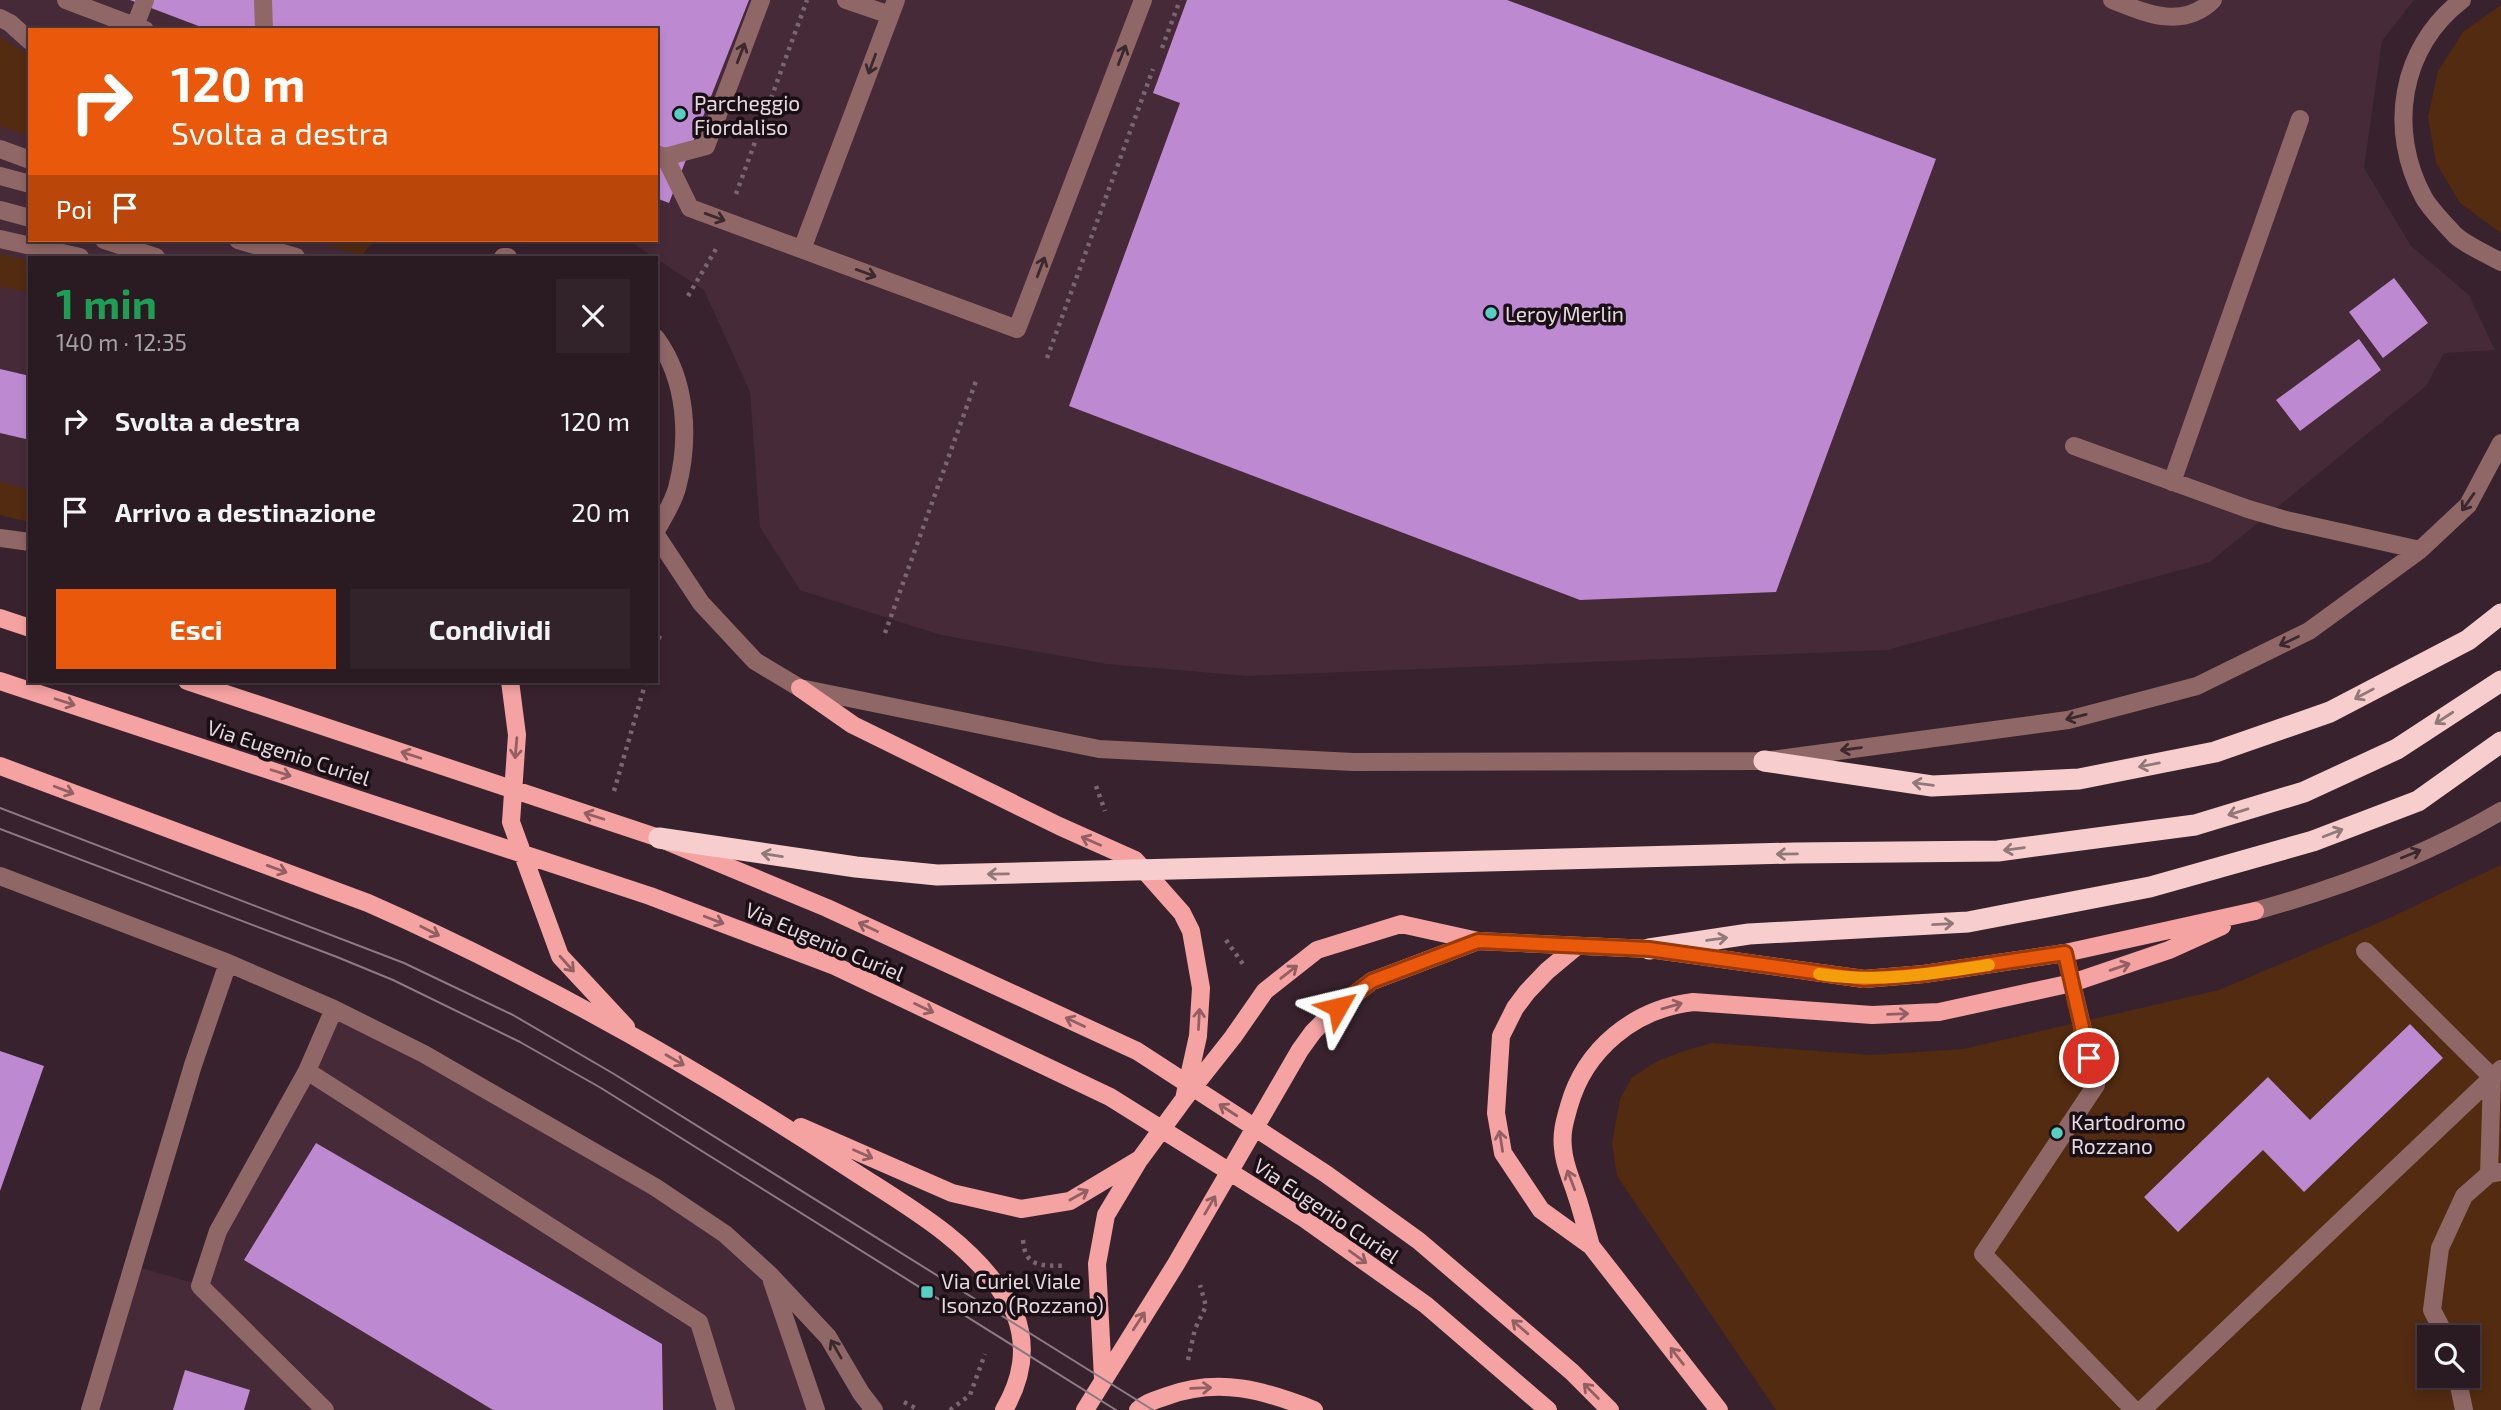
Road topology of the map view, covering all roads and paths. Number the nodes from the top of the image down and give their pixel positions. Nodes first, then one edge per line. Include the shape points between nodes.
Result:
1 (66, 0) edge
2 (145, 0) edge
3 (263, 0) edge
4 (761, 0) edge
5 (807, 0) edge
6 (846, 0) edge
7 (1143, 0) edge
8 (1181, 0) edge
9 (2112, 0) edge
10 (2213, 0) edge
11 (2462, 0) edge
12 (893, 8) edge
13 (0, 18) edge
14 (140, 28) edge
15 (264, 28) edge
16 (28, 39) edge
17 (1160, 51) dead end
18 (1156, 64) dead end
19 (2300, 119) dead end
20 (0, 149) edge
21 (661, 156) edge
22 (28, 159) edge
23 (0, 176) edge
24 (28, 183) edge
25 (0, 210) edge
26 (28, 218) edge
27 (726, 221) junction
28 (0, 239) edge
29 (110, 242) edge
30 (245, 242) edge
31 (802, 249) junction
32 (76, 256) edge
33 (153, 256) edge
34 (293, 256) edge
35 (2501, 262) edge
36 (688, 296) dead end
37 (658, 341) edge
38 (1047, 358) dead end
39 (976, 381) dead end
40 (2501, 443) edge
41 (2074, 446) dead end
42 (2172, 482) junction
43 (658, 529) edge
44 (658, 536) edge
45 (0, 538) edge
46 (28, 542) edge
47 (2420, 550) junction
48 (2501, 614) edge
49 (0, 618) edge
50 (28, 627) edge
51 (885, 633) dead end
52 (660, 635) dead end
53 (658, 641) edge
54 (0, 681) edge
55 (2501, 681) edge
56 (193, 683) edge
57 (510, 683) edge
58 (800, 688) junction
59 (2501, 741) edge
60 (1764, 761) junction
61 (0, 765) edge
62 (2501, 811) edge
63 (659, 838) junction
64 (0, 876) edge
65 (2255, 911) junction
66 (1478, 941) junction
67 (1577, 946) junction
68 (1649, 949) junction
69 (2365, 951) dead end
70 (2065, 953) junction
71 (228, 963) junction
72 (2073, 983) junction
73 (334, 1009) junction
74 (634, 1036) junction
75 (307, 1071) junction
76 (2497, 1073) edge
77 (1184, 1099) junction
78 (756, 1107) junction
79 (1140, 1159) junction
80 (2495, 1173) edge
81 (1023, 1236) dead end
82 (1591, 1246) junction
83 (1077, 1267) dead end
84 (770, 1275) junction
85 (1197, 1278) dead end
86 (2440, 1325) edge
87 (985, 1354) dead end
88 (1103, 1378) junction
89 (1188, 1388) junction
90 (2459, 1388) edge
91 (872, 1409) edge
92 (90, 1410) edge
93 (326, 1410) edge
94 (726, 1410) edge
95 (816, 1410) edge
96 (950, 1410) edge
97 (1004, 1410) edge
98 (1085, 1410) edge
99 (1138, 1410) edge
100 (1314, 1410) edge
101 (1548, 1410) edge
102 (1610, 1410) edge
103 (1719, 1410) edge
104 (2134, 1410) edge
105 (2142, 1410) edge
106 (2464, 1410) edge

1 - 14 street
2 - 14 street
3 - 15 street
21 -> 4 street via 706,146
5 - 27 path
6 - 12 street
31 -> 7 street via 1017,329
8 - 17 path
9 - 10 street via 2154,16 2184,17
11 - 35 street via 2443,15 2416,55 2403,103 2406,153 2424,199 2457,237
12 -> 31 street
13 - 16 street
18 - 38 path
19 - 42 street
20 - 22 street
21 -> 27 street via 690,208
23 - 24 street
25 - 26 street
27 - 31 street
27 - 36 path via 714,254
28 - 32 street
29 - 33 street
30 - 34 street
37 - 43 street via 681,394 685,442 677,490
39 - 51 path
40 -> 47 street via 2468,505
41 - 42 street
42 - 47 street via 2286,520
44 - 58 street via 701,603 737,642 755,661
45 - 46 street
47 -> 60 street via 2309,631 2197,686 2068,720
48 -> 60 highway via 2468,640 2330,712 2215,752 2147,766 2079,779 1932,786
49 - 50 main road
52 - 53 path
54 -> 101 main road, Via Eugenio Curiel via 650,896 835,966 1110,1097 1302,1217 1426,1305
55 -> 63 highway via 2397,749 2304,792 2195,825 1998,851 937,875
63 -> 56 main road, Via Eugenio Curiel
57 -> 74 main road via 517,735 511,822 544,917 560,956
58 - 60 street via 1099,750 1353,762
77 -> 58 main road via 1198,1036 1201,988 1191,931 1182,913 1135,860 853,725
68 -> 59 highway via 1749,934 1968,922 2150,887 2313,841 2418,801
61 -> 74 main road via 368,902
65 -> 62 street via 2316,894 2464,833
102 -> 63 main road, Via Eugenio Curiel via 1572,1371 1419,1241 1326,1174 1137,1051 827,908
64 - 71 street
65 - 70 main road
72 -> 65 main road via 2169,950
66 - 67 main road
77 -> 66 main road via 1265,991 1317,950 1401,924
88 -> 66 main road via 1313,1032 1372,981
67 - 68 main road
82 -> 67 main road via 1541,1210 1503,1153 1496,1114 1501,1036 1527,992
68 - 70 main road via 1864,979
69 - 76 street
70 - 72 street
71 - 73 street
71 - 92 street
82 -> 72 main road via 1565,1165 1563,1129 1584,1069 1600,1048 1635,1022 1669,1006 1693,1002 1872,1015 1939,1013
72 - 104 street via 2096,1085 1983,1254
73 - 75 street
73 - 84 street via 424,1054 655,1187 725,1234
74 -> 78 main road
75 - 93 street via 218,1231 201,1286
75 - 94 street via 699,1322
76 - 80 street
76 - 105 street
77 - 79 main road
78 -> 79 main road via 952,1193 1021,1209 1070,1201
78 - 97 main road via 928,1221 997,1284 1015,1313 1021,1341 1021,1374
79 - 88 main road via 1106,1215 1097,1264
80 - 86 street via 2464,1196 2440,1248 2432,1310
81 - 83 path via 1024,1254 1030,1261
103 -> 82 main road
91 -> 84 street via 828,1337
84 - 95 street
85 - 89 path via 1206,1306 1187,1365
87 - 96 path via 970,1395
88 - 98 main road
89 - 99 main road
89 -> 100 main road via 1236,1386
90 - 106 street

